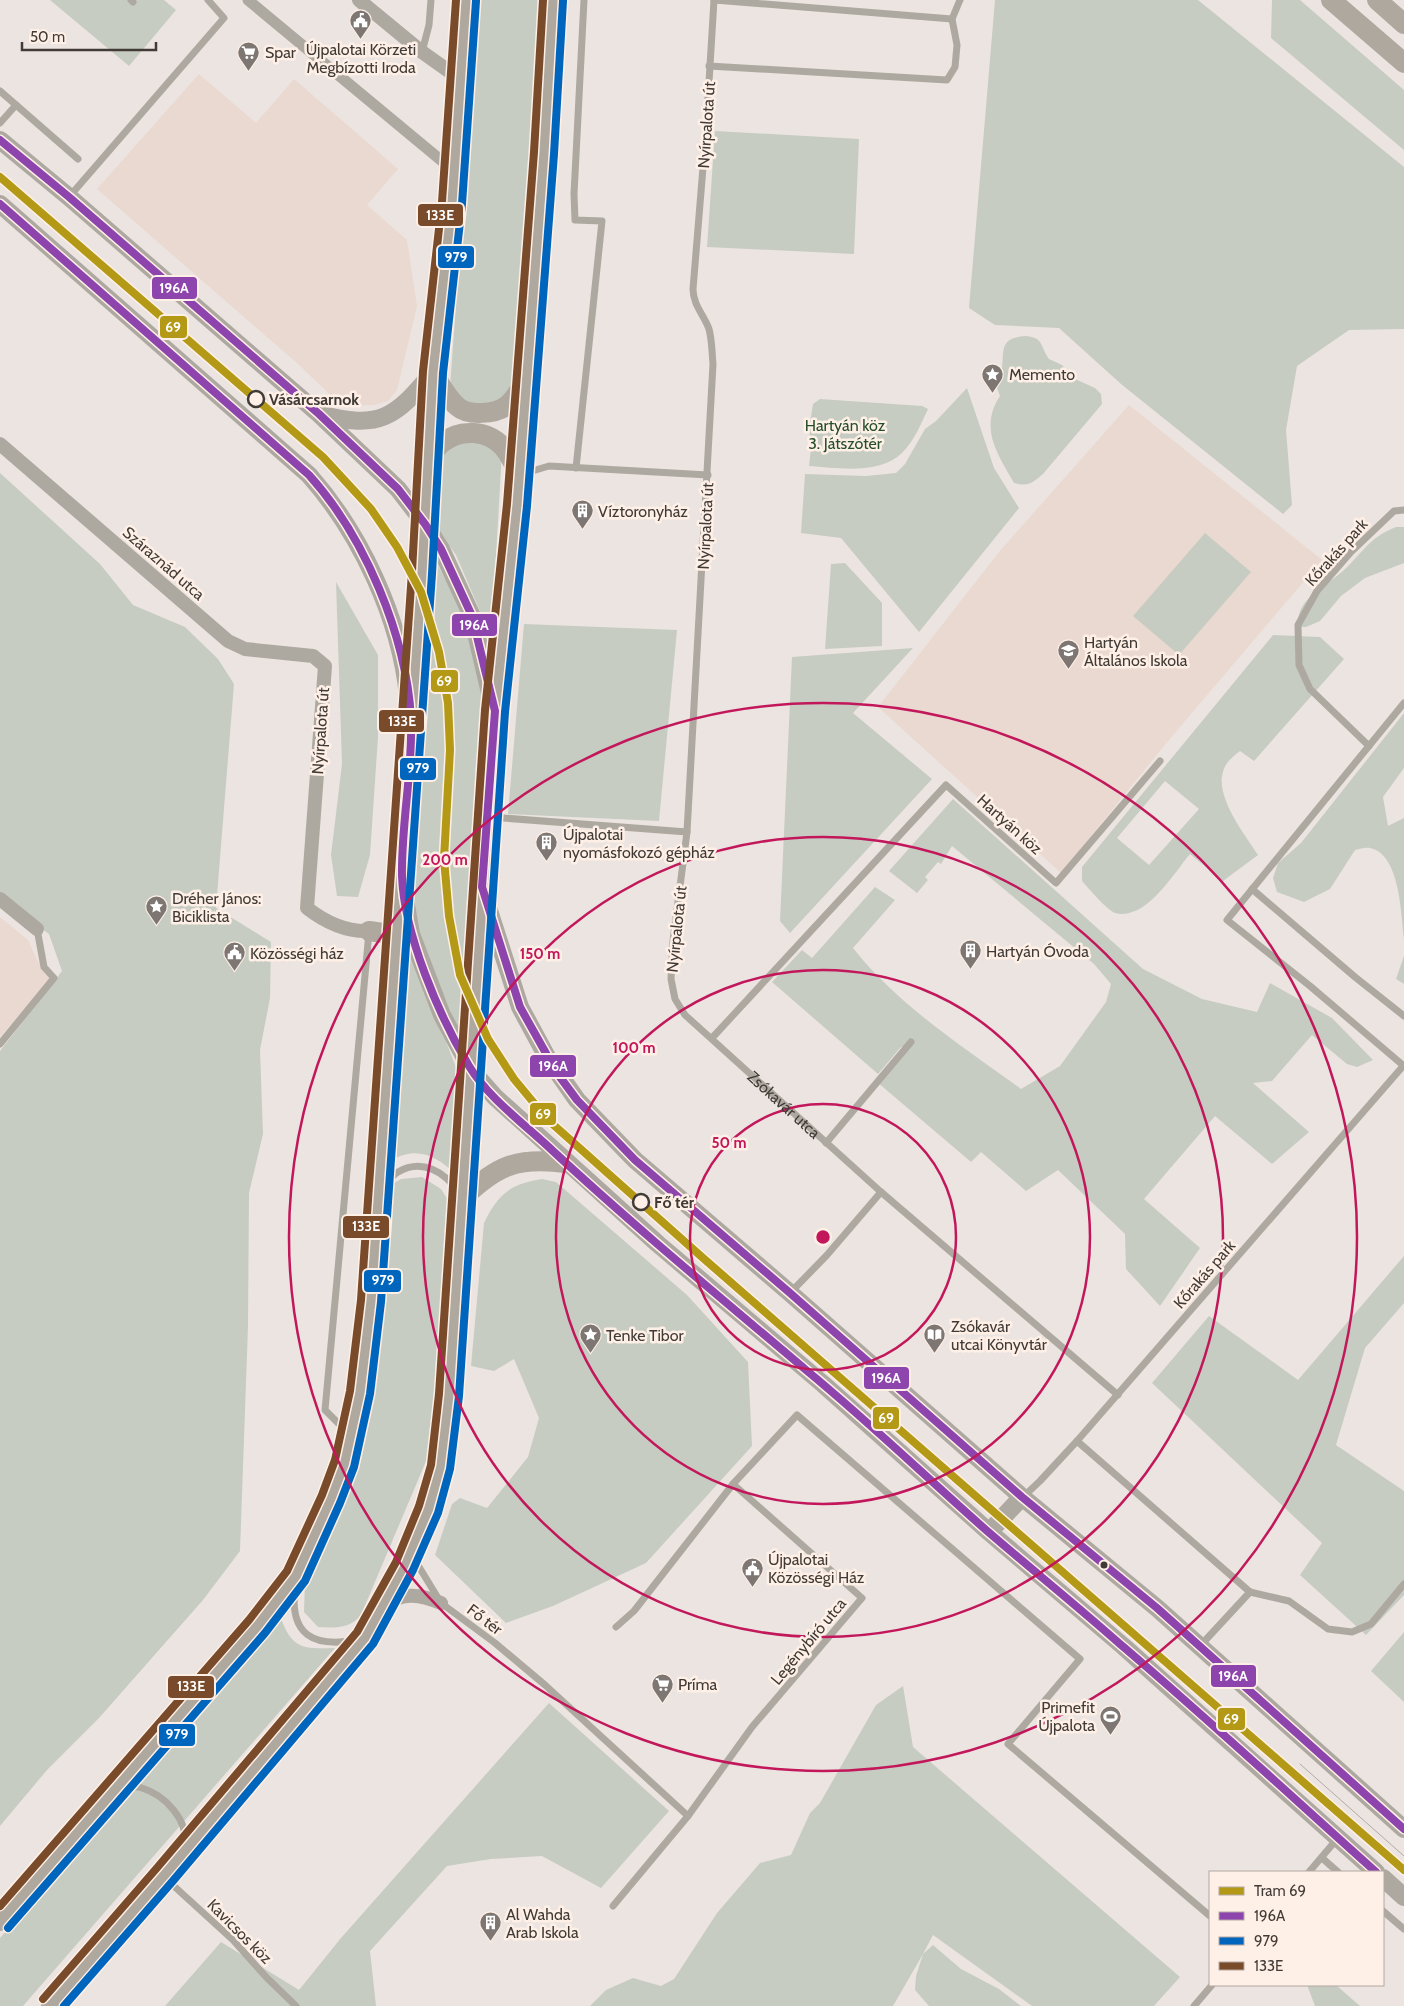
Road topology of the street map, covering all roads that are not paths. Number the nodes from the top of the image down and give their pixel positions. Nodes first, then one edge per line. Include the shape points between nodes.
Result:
1 (208, 0) edge
2 (248, 0) edge
3 (359, 0) edge
4 (430, 0) edge
5 (466, 0) edge
6 (553, 0) edge
7 (584, 0) edge
8 (714, 0) edge
9 (960, 0) edge
10 (1330, 0) edge
11 (1377, 0) edge
12 (952, 19) junction
13 (1404, 24) edge
14 (422, 52) junction
15 (1404, 63) edge
16 (709, 66) junction
17 (460, 79) junction
18 (0, 91) edge
19 (16, 105) junction
20 (0, 123) edge
21 (0, 140) edge
22 (78, 159) dead end
23 (454, 171) junction
24 (69, 197) junction
25 (0, 204) edge
26 (433, 372) junction
27 (526, 378) junction
28 (319, 414) junction
29 (0, 444) edge
30 (430, 458) junction
31 (576, 468) junction
32 (520, 474) junction
33 (708, 475) junction
34 (1404, 510) edge
35 (425, 524) junction
36 (325, 666) joint
37 (1404, 703) edge
38 (494, 711) junction
39 (411, 722) junction
40 (1369, 746) junction
41 (1160, 761) dead end
42 (487, 817) junction
43 (687, 832) junction
44 (402, 878) junction
45 (482, 887) junction
46 (1252, 889) junction
47 (0, 899) edge
48 (37, 929) joint
49 (369, 931) junction
50 (397, 935) junction
51 (1404, 1016) edge
52 (712, 1038) junction
53 (911, 1042) dead end
54 (0, 1044) edge
55 (1404, 1066) edge
56 (472, 1071) junction
57 (826, 1143) junction
58 (566, 1164) junction
59 (378, 1191) junction
60 (881, 1192) junction
61 (462, 1199) junction
62 (790, 1293) junction
63 (1118, 1395) junction
64 (351, 1436) junction
65 (1077, 1441) junction
66 (733, 1484) junction
67 (1022, 1497) junction
68 (990, 1532) junction
69 (411, 1553) junction
70 (296, 1576) junction
71 (1404, 1584) edge
72 (1250, 1592) junction
73 (441, 1602) junction
74 (385, 1605) junction
75 (616, 1627) dead end
76 (365, 1638) junction
77 (1200, 1646) junction
78 (116, 1787) junction
79 (688, 1816) junction
80 (1404, 1829) edge
81 (1338, 1839) junction
82 (185, 1850) junction
83 (1322, 1858) junction
84 (1310, 1871) edge
85 (1337, 1871) edge
86 (1375, 1871) edge
87 (164, 1876) junction
88 (1384, 1879) edge
89 (1404, 1897) edge
90 (613, 1906) dead end
91 (1384, 1912) edge
92 (1209, 1915) edge
93 (0, 1921) edge
94 (1404, 1929) edge
95 (1211, 1986) edge
96 (51, 2006) edge
97 (296, 2006) edge
98 (1194, 2006) edge

1 - 24 lane via 224,18
2 - 23 street
3 - 14 street
4 - 14 lane via 429,25
5 - 17 main road
6 - 27 main road
7 - 31 lane via 575,220 602,221
8 - 12 lane, Nyírpalota út
8 - 16 lane, Nyírpalota út
9 - 12 lane
10 - 15 main road
11 - 13 main road
12 - 16 lane via 955,67 946,80
14 - 17 street
16 - 33 lane, Nyírpalota út via 693,289 693,296 709,329 713,364
17 - 23 main road
18 - 19 lane
19 - 20 lane
19 - 22 lane
21 - 24 street
23 - 26 main road
24 - 28 street
25 - 39 street via 309,475 329,498 383,596 393,623 406,676
26 - 27 main road via 458,408 476,412 505,408 514,400
26 - 28 street via 396,412 383,418 367,421
26 - 30 main road
27 - 32 main road
28 - 35 street via 398,489
29 - 36 street, Száraznád utca via 228,641 245,649 313,656
30 - 32 main road via 441,443 451,437 480,433 503,447
30 - 35 main road
31 - 32 lane via 549,466
31 - 33 lane
32 - 38 main road
33 - 43 lane, Nyírpalota út
34 - 40 lane, Kőrakás park via 1394,511 1351,552 1317,591 1298,625 1299,664 1310,689
35 - 38 street via 441,549 472,616
35 - 39 main road
36 - 49 street, Nyírpalota út via 307,908 321,919 354,932
37 - 40 lane, Kőrakás park
38 - 42 main road
39 - 44 main road
40 - 46 lane, Kőrakás park
41 - 52 lane, Hartyán köz via 1056,882 946,785
42 - 43 lane
42 - 45 main road
43 - 52 lane, Nyírpalota út via 670,979 675,1000 685,1015
44 - 50 main road
44 - 56 street via 411,934 450,1032
45 - 56 main road
45 - 62 street via 520,1007 547,1057 577,1100 634,1160
46 - 51 lane
46 - 55 lane, Kőrakás park via 1226,920
47 - 48 street
48 - 54 lane via 44,966 54,978
49 - 50 main road
49 - 64 lane via 325,1410
50 - 59 main road
52 - 57 lane, Zsókavár utca
53 - 57 lane
55 - 63 lane, Kőrakás park
56 - 58 street
56 - 61 main road
57 - 60 lane, Zsókavár utca
58 - 61 main road via 540,1160 503,1167 482,1180
58 - 68 street
59 - 61 lane via 398,1172 416,1166 435,1168 450,1180
59 - 64 main road via 371,1301 360,1393
60 - 62 lane
60 - 63 lane, Zsókavár utca
61 - 69 main road via 444,1442 436,1489
62 - 67 street
63 - 65 lane, Kőrakás park
64 - 70 main road via 332,1499
65 - 67 lane, Kőrakás park
65 - 72 lane
66 - 75 lane via 634,1610
66 - 79 lane, Legénybíró utca via 862,1598 752,1727
66 - 92 lane via 797,1415 1080,1659 1008,1744
67 - 68 street
67 - 77 street
68 - 81 street
69 - 73 lane, Fő tér
69 - 74 main road
70 - 76 lane via 293,1600 296,1616 301,1629 310,1638 336,1644
70 - 78 main road via 257,1626
71 - 72 lane via 1371,1624 1352,1632 1328,1629 1289,1601
72 - 77 lane
73 - 74 street via 422,1595 406,1595
73 - 79 lane, Fő tér via 557,1696
74 - 76 main road
76 - 82 main road
77 - 80 street
78 - 82 lane via 140,1787 153,1792 185,1826
78 - 93 main road
79 - 90 lane, Legénybíró utca
81 - 83 lane
81 - 86 street
82 - 87 main road
83 - 84 lane
83 - 85 lane
87 - 96 main road
87 - 97 lane, Kavicsos köz via 233,1940
88 - 89 street
91 - 94 lane
95 - 98 lane

